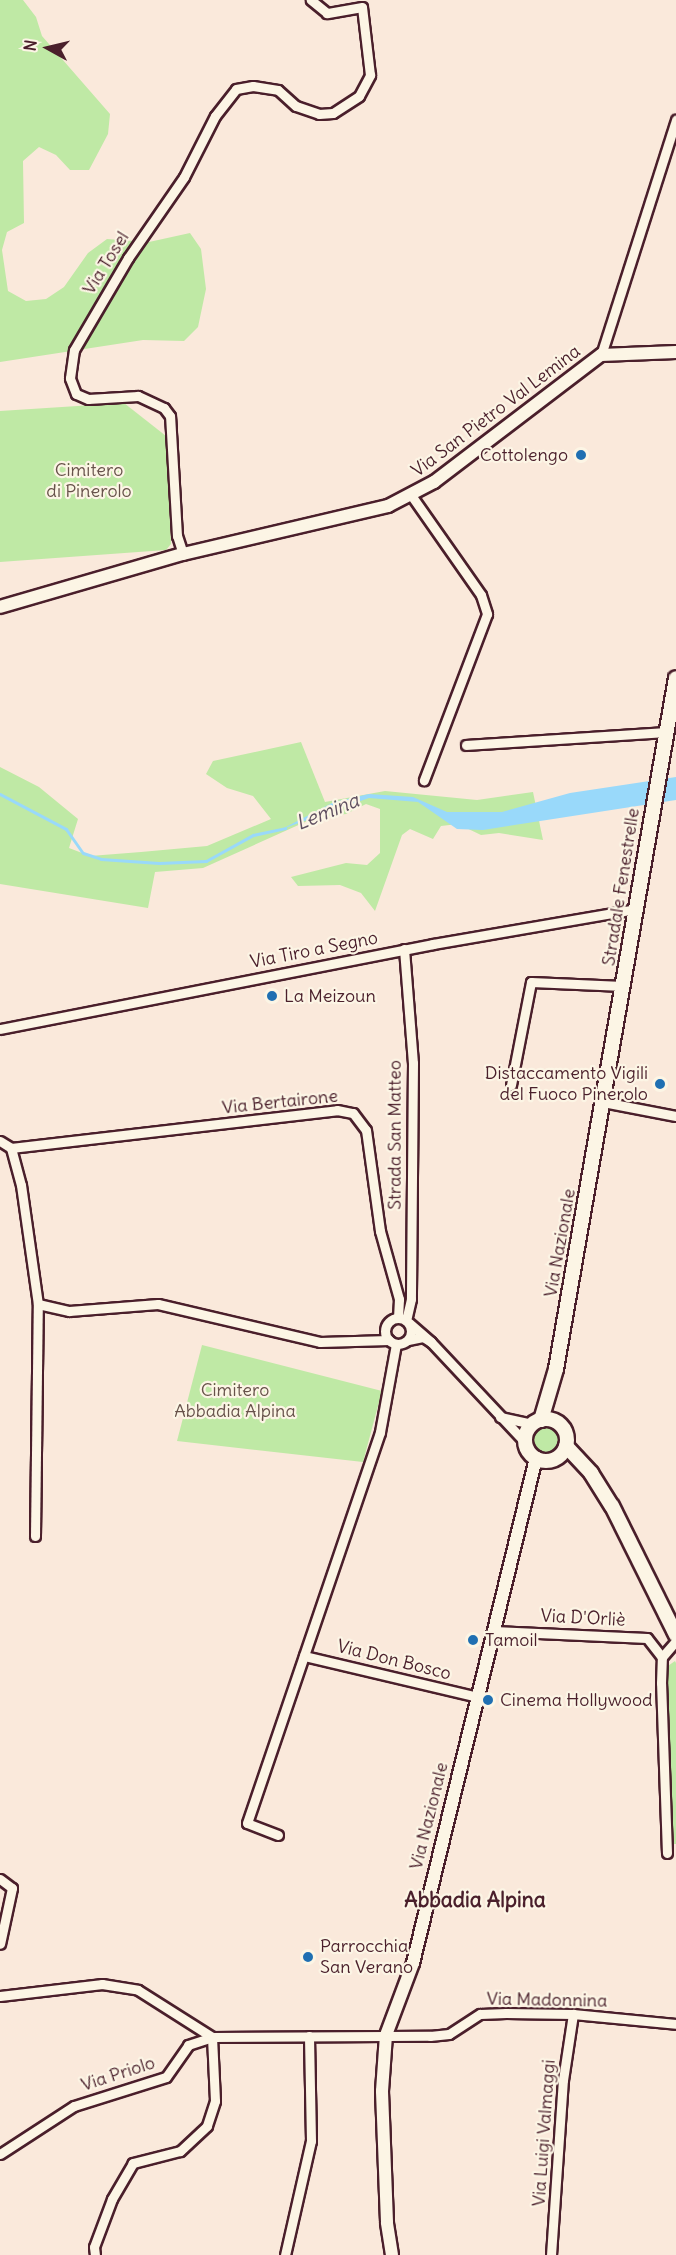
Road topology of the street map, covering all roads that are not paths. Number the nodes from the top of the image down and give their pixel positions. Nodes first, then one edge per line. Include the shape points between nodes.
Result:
1 (311, 0) edge
2 (365, 3) edge
3 (676, 120) edge
4 (676, 352) edge
5 (601, 355) junction
6 (411, 495) junction
7 (183, 554) junction
8 (0, 607) edge
9 (676, 678) edge
10 (666, 732) junction
11 (466, 745) dead end
12 (424, 780) dead end
13 (635, 909) junction
14 (404, 949) junction
15 (623, 986) junction
16 (0, 1029) edge
17 (511, 1085) dead end
18 (603, 1102) junction
19 (676, 1116) edge
20 (0, 1141) edge
21 (11, 1148) junction
22 (38, 1304) junction
23 (404, 1320) junction
24 (408, 1340) junction
25 (392, 1342) junction
26 (431, 1342) junction
27 (550, 1389) junction
28 (498, 1416) junction
29 (537, 1422) junction
30 (558, 1423) junction
31 (525, 1442) junction
32 (562, 1451) junction
33 (536, 1458) junction
34 (35, 1536) dead end
35 (494, 1631) junction
36 (676, 1635) edge
37 (676, 1641) edge
38 (304, 1656) junction
39 (662, 1657) junction
40 (477, 1698) junction
41 (278, 1835) dead end
42 (667, 1852) dead end
43 (0, 1879) edge
44 (0, 1944) edge
45 (0, 1996) edge
46 (573, 2014) junction
47 (676, 2024) edge
48 (386, 2035) junction
49 (309, 2036) junction
50 (212, 2037) junction
51 (0, 2154) edge
52 (95, 2255) edge
53 (285, 2255) edge
54 (392, 2255) edge
55 (551, 2255) edge

1 - 2 street via 327,13
2 - 7 street, Via Tosel via 370,75 359,96 333,113 319,114 296,106 278,90 236,89 204,133 184,177 128,258 75,350 70,378 76,394 88,399 138,396 164,408 170,416 177,536
3 - 5 street, Via San Pietro Val Lemina
4 - 5 street
5 - 6 street, Via San Pietro Val Lemina via 509,427
6 - 7 street, Via San Pietro Val Lemina via 361,514
6 - 12 street via 481,595 487,614
7 - 8 street, Via San Pietro Val Lemina
9 - 10 main road, Stradale Fenestrelle
10 - 11 street
10 - 13 main road, Stradale Fenestrelle
13 - 14 street, Via Tiro a Segno
13 - 15 main road, Stradale Fenestrelle
14 - 16 street, Via Tiro a Segno
14 - 23 street, Strada San Matteo via 413,1063 411,1299
15 - 17 street via 531,982
15 - 18 main road, Stradale Fenestrelle
18 - 19 street
18 - 27 main road, Via Nazionale
20 - 21 street
21 - 22 street via 21,1185
21 - 23 street, Via Bertairone via 337,1110 353,1113 366,1130 380,1230
22 - 25 street via 69,1311 158,1304 320,1342
22 - 34 street
23 - 24 street via 411,1332
23 - 25 street via 386,1327
23 - 26 street
24 - 25 street
24 - 26 street via 423,1337
25 - 38 street via 380,1432
26 - 28 street
27 - 29 main road, Via Nazionale
27 - 30 main road, Via Nazionale
28 - 29 street
28 - 31 street
29 - 30 main road
29 - 31 main road, Via Nazionale
30 - 32 main road, Via Nazionale via 566,1433
31 - 33 main road
32 - 33 main road via 545,1461
32 - 36 main road via 591,1473 612,1506
33 - 35 street, Via Nazionale
35 - 39 street, Via D'Orliè via 647,1638
35 - 40 street, Via Nazionale
37 - 39 street
38 - 40 street, Via Don Bosco
38 - 41 street via 247,1823
39 - 42 street
40 - 48 street, Via Nazionale via 413,1963
43 - 44 street via 12,1888
45 - 50 street via 102,1984 129,1989 177,2012
46 - 47 street, Via Madonnina
46 - 48 street, Via Madonnina via 480,2014 449,2034
46 - 55 street, Via Luigi Valmaggi via 563,2080
48 - 49 street, Via Priolo
48 - 54 street, Via Nazionale via 382,2091
49 - 50 street, Via Priolo
49 - 53 street via 311,2140
50 - 51 street, Via Priolo via 188,2045 166,2077 74,2106
50 - 52 street via 215,2101 207,2126 180,2151 133,2163 112,2199 94,2247

